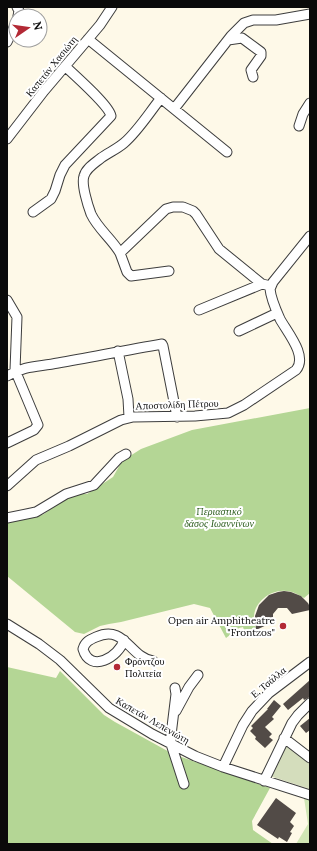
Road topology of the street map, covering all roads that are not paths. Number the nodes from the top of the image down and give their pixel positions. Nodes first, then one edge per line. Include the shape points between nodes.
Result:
1 (112, 7) edge
2 (310, 14) edge
3 (88, 39) junction
4 (228, 40) junction
5 (65, 66) junction
6 (253, 77) dead end
7 (161, 98) junction
8 (309, 107) edge
9 (174, 109) junction
10 (299, 126) dead end
11 (7, 139) edge
12 (227, 152) dead end
13 (33, 212) dead end
14 (310, 236) edge
15 (120, 253) junction
16 (168, 271) dead end
17 (266, 285) junction
18 (7, 300) edge
19 (199, 310) dead end
20 (277, 312) junction
21 (239, 331) dead end
22 (118, 351) junction
23 (11, 373) edge
24 (129, 417) junction
25 (177, 417) junction
26 (7, 443) edge
27 (126, 454) dead end
28 (7, 486) edge
29 (7, 518) edge
30 (7, 624) edge
31 (124, 640) dead end
32 (153, 661) dead end
33 (310, 662) edge
34 (198, 675) dead end
35 (175, 688) dead end
36 (310, 703) edge
37 (172, 720) junction
38 (284, 738) junction
39 (171, 744) junction
40 (310, 758) edge
41 (223, 766) junction
42 (264, 781) junction
43 (184, 784) dead end
44 (310, 795) edge

1 - 3 street, Καπετάν Χασιώτη
2 - 4 street via 276,20 248,21
3 - 5 street, Καπετάν Χασιώτη
3 - 7 street
4 - 6 street via 244,39 261,52 251,70
4 - 9 street
5 - 11 street, Καπετάν Χασιώτη
5 - 13 street via 101,101 111,116 65,165 51,199
7 - 9 street
7 - 15 street via 130,137 90,167 83,177 83,186 92,216
8 - 10 street
9 - 12 street
14 - 17 street
15 - 16 street via 131,276
15 - 17 street via 166,209 183,207 196,214 220,249
17 - 19 street
17 - 20 street, Αποστολίδη Πέτρου
18 - 23 street via 17,317
20 - 21 street
20 - 25 street, Αποστολίδη Πέτρου via 297,349 297,369 232,411 224,414
22 - 23 street via 34,366
22 - 24 street
22 - 25 street via 162,344
23 - 26 street via 38,425 34,430
24 - 25 street, Αποστολίδη Πέτρου
24 - 28 street, Αποστολίδη Πέτρου via 36,460
27 - 29 street via 94,485 66,494 36,512
30 - 39 street, Καπετάν Λεπενιώτη via 56,657 109,708
31 - 32 street via 143,658
33 - 41 street, Ε. Τσάλλα via 256,705
34 - 37 street
35 - 37 street
36 - 38 street via 298,715
37 - 39 street
38 - 40 street
38 - 42 street
39 - 41 street, Καπετάν Λεπενιώτη
39 - 43 street
41 - 42 street, Καπετάν Λεπενιώτη
42 - 44 street, Καπετάν Λεπενιώτη

